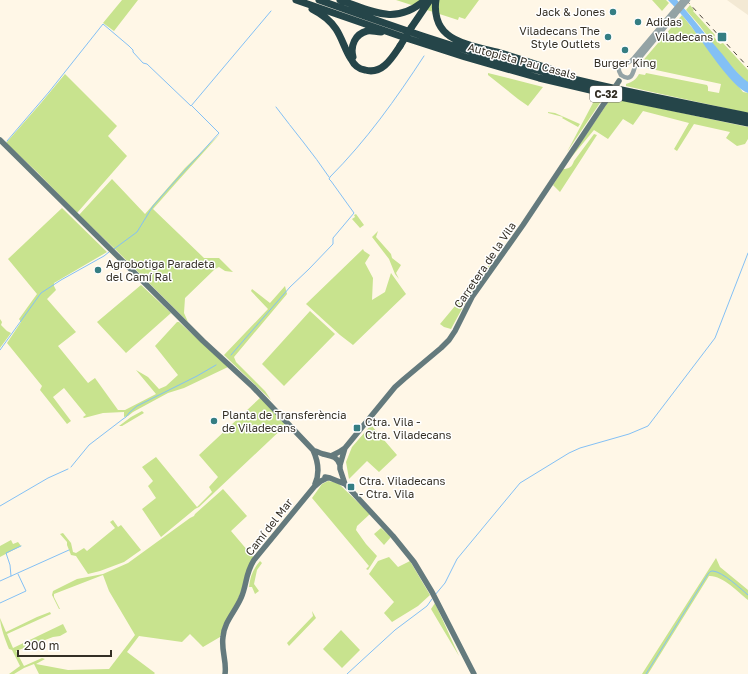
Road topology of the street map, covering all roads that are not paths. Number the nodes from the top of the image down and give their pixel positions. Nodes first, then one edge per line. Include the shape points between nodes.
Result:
1 (319, 0) edge
2 (340, 0) edge
3 (425, 0) edge
4 (430, 0) edge
5 (436, 0) edge
6 (683, 0) edge
7 (688, 0) edge
8 (299, 1) edge
9 (674, 13) junction
10 (400, 36) junction
11 (628, 62) junction
12 (634, 68) junction
13 (363, 70) junction
14 (621, 79) junction
15 (585, 82) junction
16 (748, 116) edge
17 (748, 123) edge
18 (0, 140) edge
19 (345, 448) junction
20 (313, 450) junction
21 (330, 456) junction
22 (318, 467) junction
23 (340, 467) junction
24 (328, 478) junction
25 (345, 484) junction
26 (314, 487) junction
27 (225, 674) edge
28 (474, 674) edge

1 - 15 highway, Autopista Pau Casals / C-32 via 476,53
2 - 3 highway via 389,15 415,8
4 - 13 highway, bridge via 394,56 384,67 372,71
5 - 15 highway via 438,22 447,34 459,41
6 - 9 street
7 - 9 street, bridge
8 - 10 highway, Autopista Pau Casals / C-32
8 - 13 highway via 328,20 337,31 356,67
9 - 11 street
9 - 12 street via 636,61
10 - 13 highway via 372,31 358,36 353,42 352,54 355,62
10 - 17 highway, Autopista Pau Casals / C-32 via 552,81
11 - 12 street
11 - 14 street via 619,68
12 - 14 street via 631,76
14 - 19 main road, Carretera de la Vila, bridge via 472,298 449,340 395,387
15 - 16 highway, Autopista Pau Casals / C-32
18 - 20 main road via 253,386
19 - 21 main road
19 - 23 main road
20 - 21 main road
20 - 22 main road
21 - 22 main road via 322,458
21 - 23 main road via 337,459
22 - 24 main road via 323,476
22 - 26 main road, Camí del Mar
23 - 24 main road via 336,475
23 - 25 main road
24 - 25 main road
24 - 26 main road, Camí del Mar
25 - 28 main road via 399,542 414,562
26 - 27 main road, Camí del Mar via 250,568 240,600 224,631 222,643

